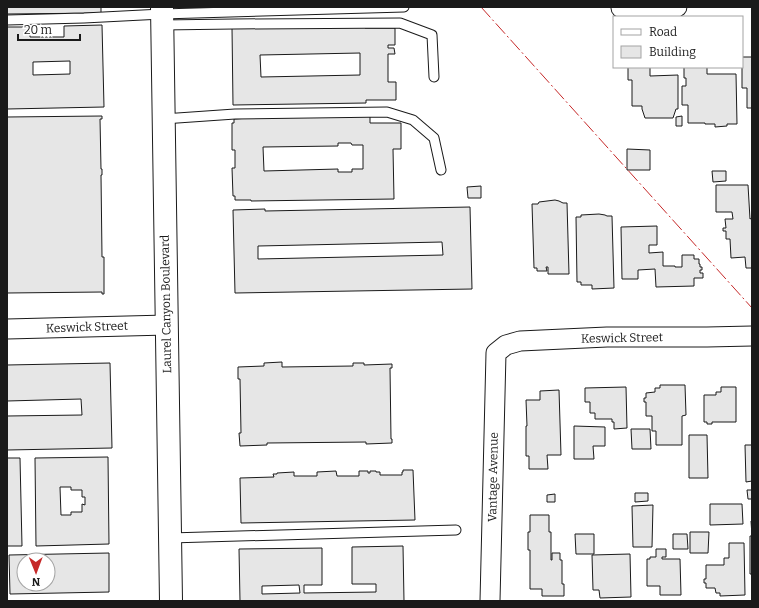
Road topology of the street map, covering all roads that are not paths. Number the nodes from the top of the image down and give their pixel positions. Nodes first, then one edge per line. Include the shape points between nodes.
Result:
1 (404, 7) edge
2 (677, 7) edge
3 (374, 8) edge
4 (621, 8) dead end
5 (162, 15) edge
6 (7, 20) edge
7 (434, 77) dead end
8 (163, 119) junction
9 (442, 170) dead end
10 (167, 325) junction
11 (7, 329) edge
12 (752, 336) edge
13 (496, 353) joint
14 (456, 530) dead end
15 (170, 538) junction
16 (171, 601) edge
17 (490, 601) edge

1 - 3 lane
2 - 4 street
3 - 5 lane
5 - 6 lane
5 - 7 lane via 242,24 400,23 432,35
5 - 8 main road, Laurel Canyon Boulevard
8 - 9 lane via 235,114 387,112 413,120 434,138
8 - 10 main road, Laurel Canyon Boulevard
10 - 11 street, Keswick Street
10 - 15 main road, Laurel Canyon Boulevard
12 - 13 street, Keswick Street via 607,337 520,341 506,345
13 - 17 street, Vantage Avenue
14 - 15 lane
15 - 16 main road, Laurel Canyon Boulevard

